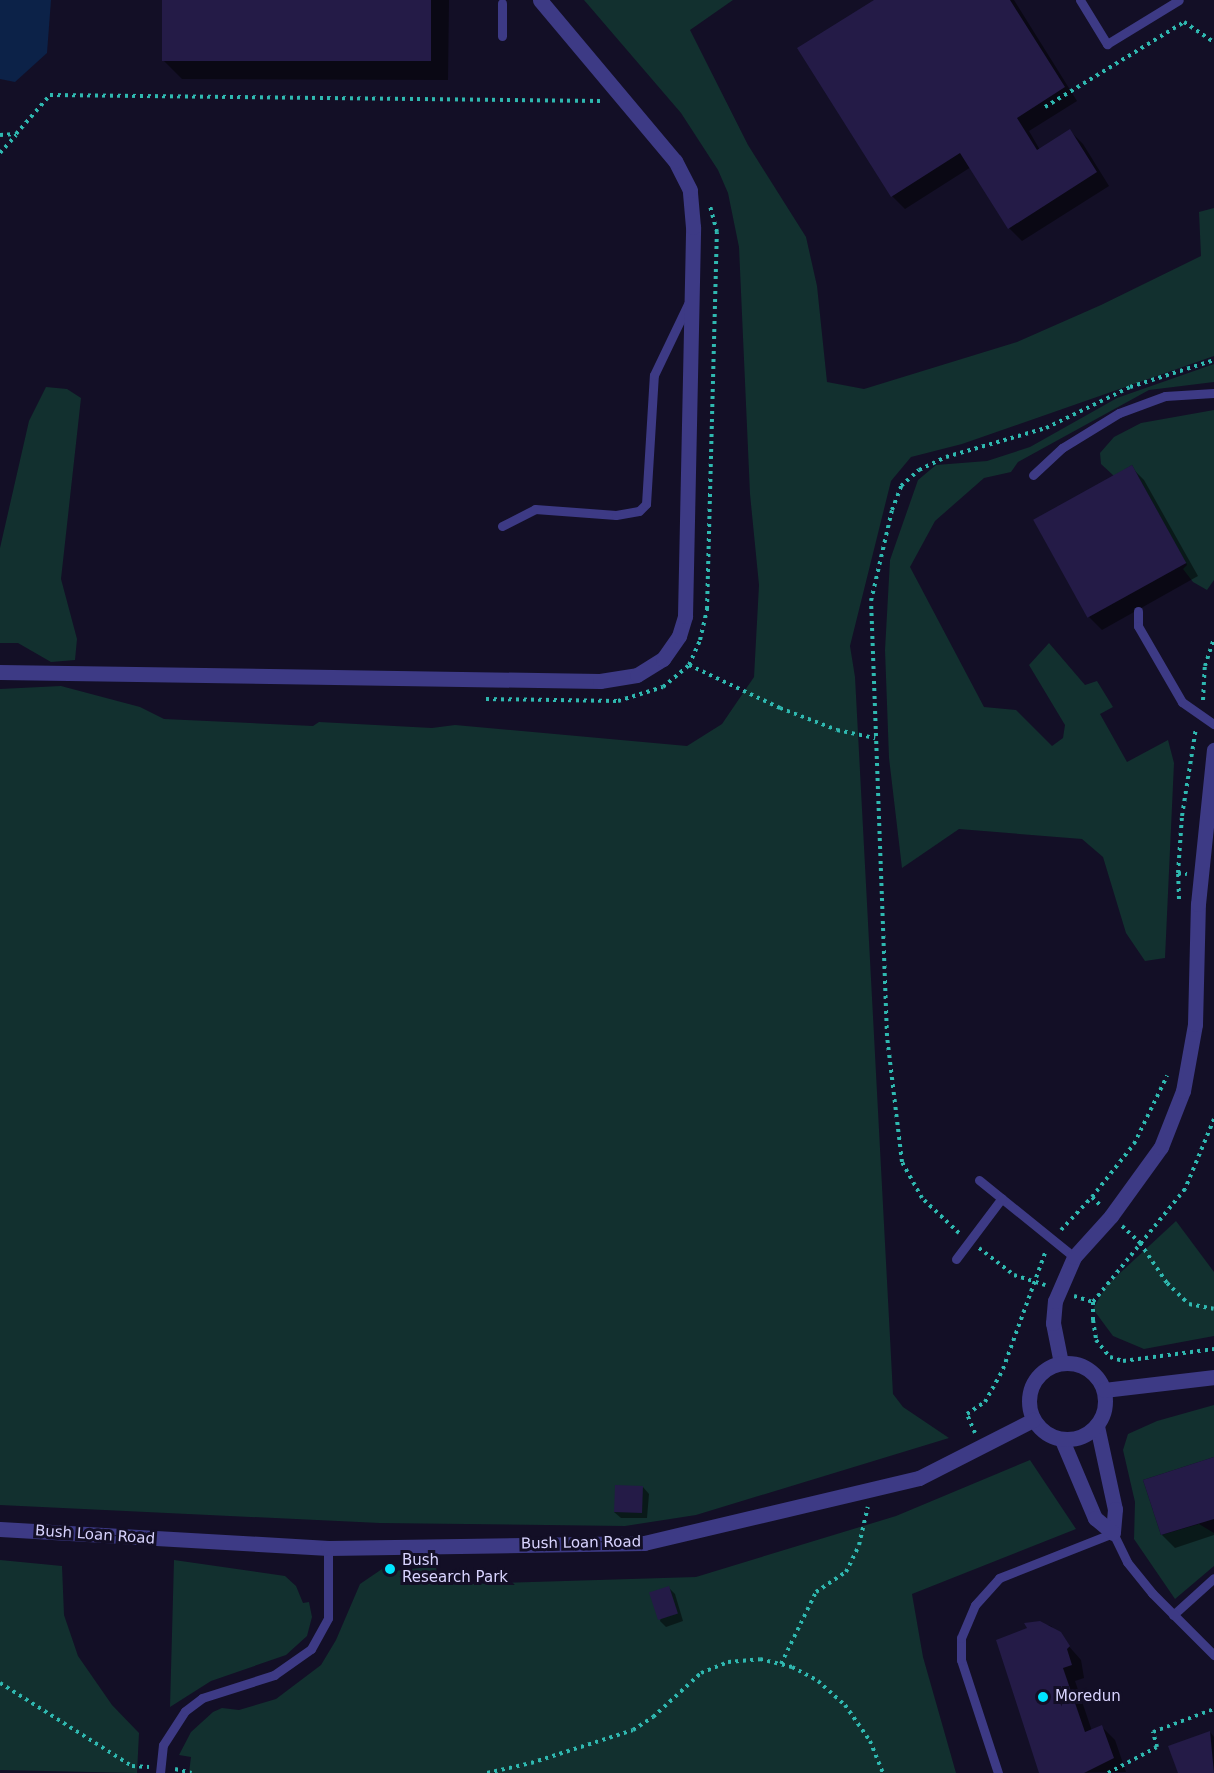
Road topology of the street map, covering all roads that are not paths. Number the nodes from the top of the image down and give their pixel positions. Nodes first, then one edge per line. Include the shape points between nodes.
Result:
1 (540, 0) edge
2 (1080, 0) edge
3 (1179, 0) edge
4 (502, 1) edge
5 (502, 36) dead end
6 (692, 297) junction
7 (1214, 393) edge
8 (1033, 476) dead end
9 (502, 526) dead end
10 (1138, 610) dead end
11 (0, 672) edge
12 (1214, 724) edge
13 (1214, 750) edge
14 (979, 1180) dead end
15 (1002, 1198) junction
16 (1074, 1257) junction
17 (956, 1260) dead end
18 (1061, 1363) junction
19 (1214, 1377) edge
20 (1104, 1390) junction
21 (1033, 1420) junction
22 (1097, 1426) junction
23 (1062, 1440) junction
24 (0, 1529) edge
25 (1113, 1533) junction
26 (328, 1548) junction
27 (1214, 1578) edge
28 (1173, 1614) junction
29 (1214, 1655) edge
30 (160, 1770) edge
31 (998, 1773) edge

1 - 6 street via 675,161 690,190
2 - 3 lane via 1107,44
4 - 5 lane
6 - 9 lane via 654,375 646,504 639,511 616,514 535,509
6 - 11 street via 685,616 679,636 663,659 637,675 600,681
7 - 8 lane via 1165,396 1119,413 1062,448
10 - 12 lane via 1138,626 1182,702
13 - 16 street via 1201,877 1195,1024 1183,1091 1161,1147 1111,1216
14 - 15 lane
15 - 16 lane
15 - 17 lane
16 - 18 street via 1055,1301 1053,1323
18 - 20 street via 1087,1368
18 - 21 street via 1036,1378 1028,1406
19 - 20 street
20 - 22 street via 1103,1415
21 - 23 street via 1050,1436
21 - 26 street, Bush Loan Road via 919,1478 644,1543
22 - 23 street via 1081,1437
22 - 25 street via 1115,1509
23 - 25 street via 1095,1518
24 - 26 street, Bush Loan Road
25 - 28 lane via 1127,1562
25 - 31 lane via 999,1578 975,1605 962,1638 961,1660
26 - 30 lane via 328,1618 311,1649 274,1675 202,1698 185,1711 167,1736
27 - 28 lane
28 - 29 lane

